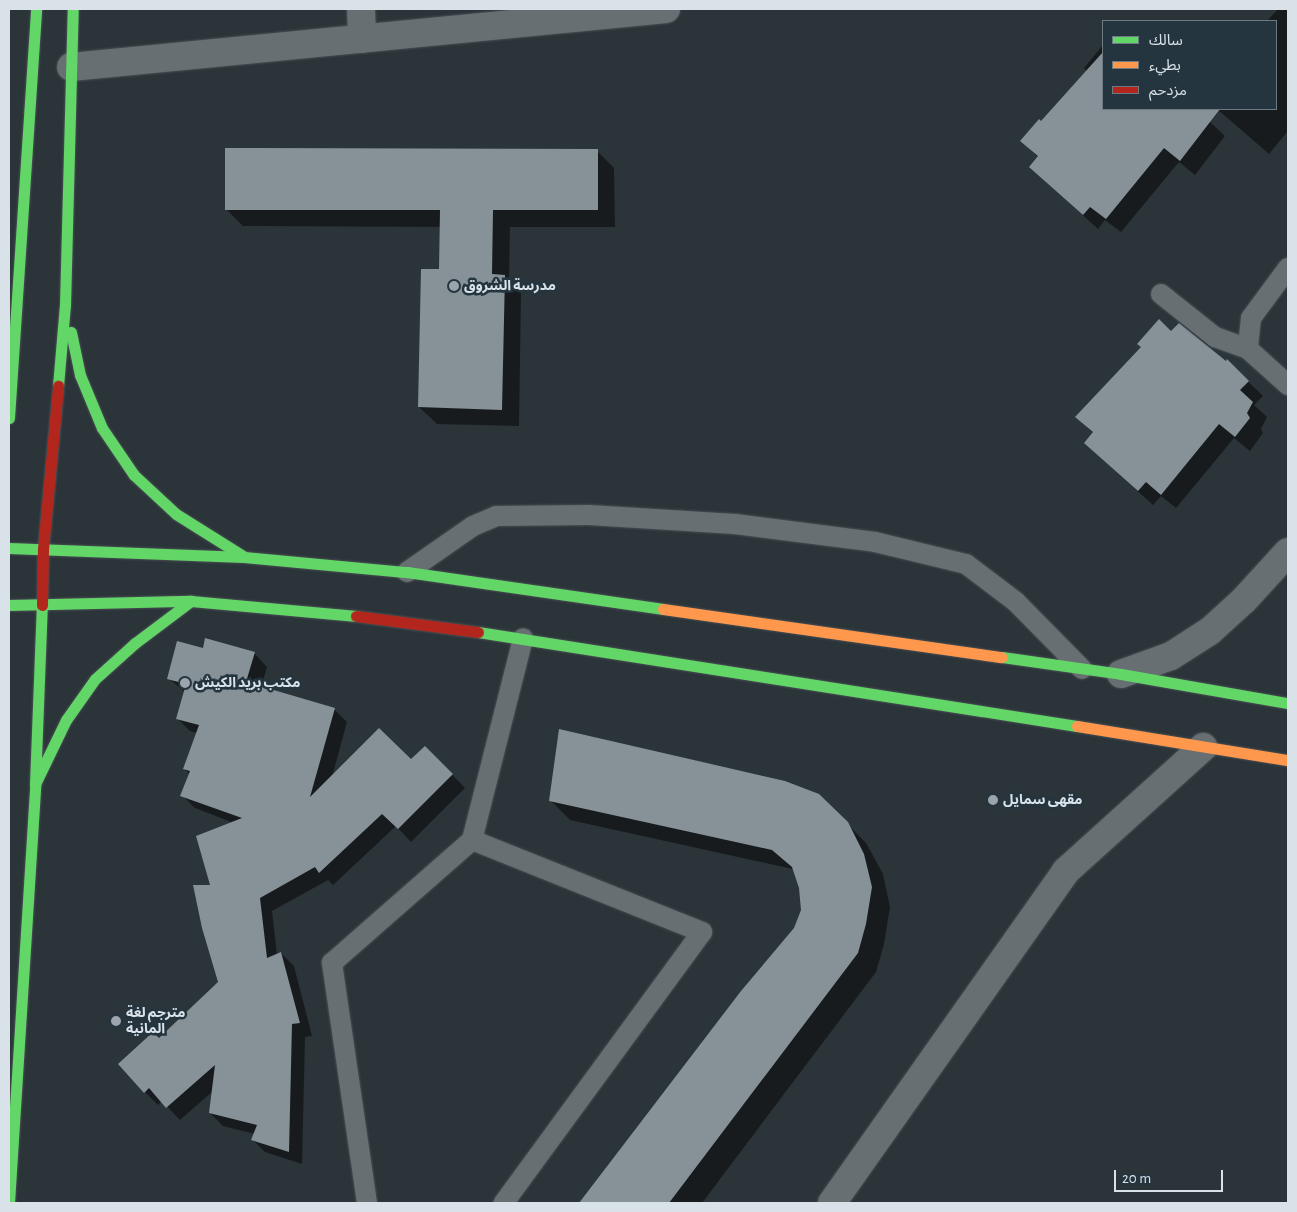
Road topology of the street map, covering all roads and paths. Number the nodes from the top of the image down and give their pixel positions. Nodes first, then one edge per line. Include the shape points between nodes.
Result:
1 (36, 9) edge
2 (73, 9) edge
3 (361, 9) edge
4 (666, 9) edge
5 (362, 39) junction
6 (70, 67) junction
7 (1288, 268) edge
8 (13, 283) edge
9 (1161, 294) dead end
10 (65, 305) junction
11 (11, 346) edge
12 (1248, 349) junction
13 (1288, 385) edge
14 (9, 418) edge
15 (9, 548) edge
16 (43, 549) junction
17 (1288, 552) edge
18 (244, 557) junction
19 (407, 572) junction
20 (191, 601) junction
21 (9, 605) edge
22 (42, 605) junction
23 (523, 638) junction
24 (1082, 669) junction
25 (1121, 674) junction
26 (1288, 703) edge
27 (1203, 747) junction
28 (1288, 760) edge
29 (35, 784) junction
30 (472, 840) junction
31 (9, 1203) edge
32 (367, 1203) edge
33 (504, 1203) edge
34 (832, 1203) edge

1 - 8 main road
2 - 6 main road
3 - 5 street
4 - 5 street
5 - 6 street
6 - 10 main road
7 - 12 lane via 1251,318
8 - 11 main road
9 - 12 lane via 1215,337
10 - 16 main road
10 - 18 main road via 80,375 102,428 134,475 176,514
11 - 14 main road
12 - 13 lane
15 - 16 main road
16 - 18 main road
16 - 22 main road
17 - 25 street via 1210,631 1171,656
18 - 19 main road
19 - 24 main road
19 - 24 lane via 473,526 496,516 589,515 735,524 875,542 966,564 1016,602
20 - 22 main road
20 - 23 main road via 388,619
20 - 29 main road via 135,643 96,679 66,720
21 - 22 main road
22 - 29 main road
23 - 27 main road
23 - 30 lane
24 - 25 main road
25 - 26 main road
27 - 28 main road
27 - 34 street via 1066,871
29 - 31 main road
30 - 32 lane via 332,963
30 - 33 lane via 702,932

